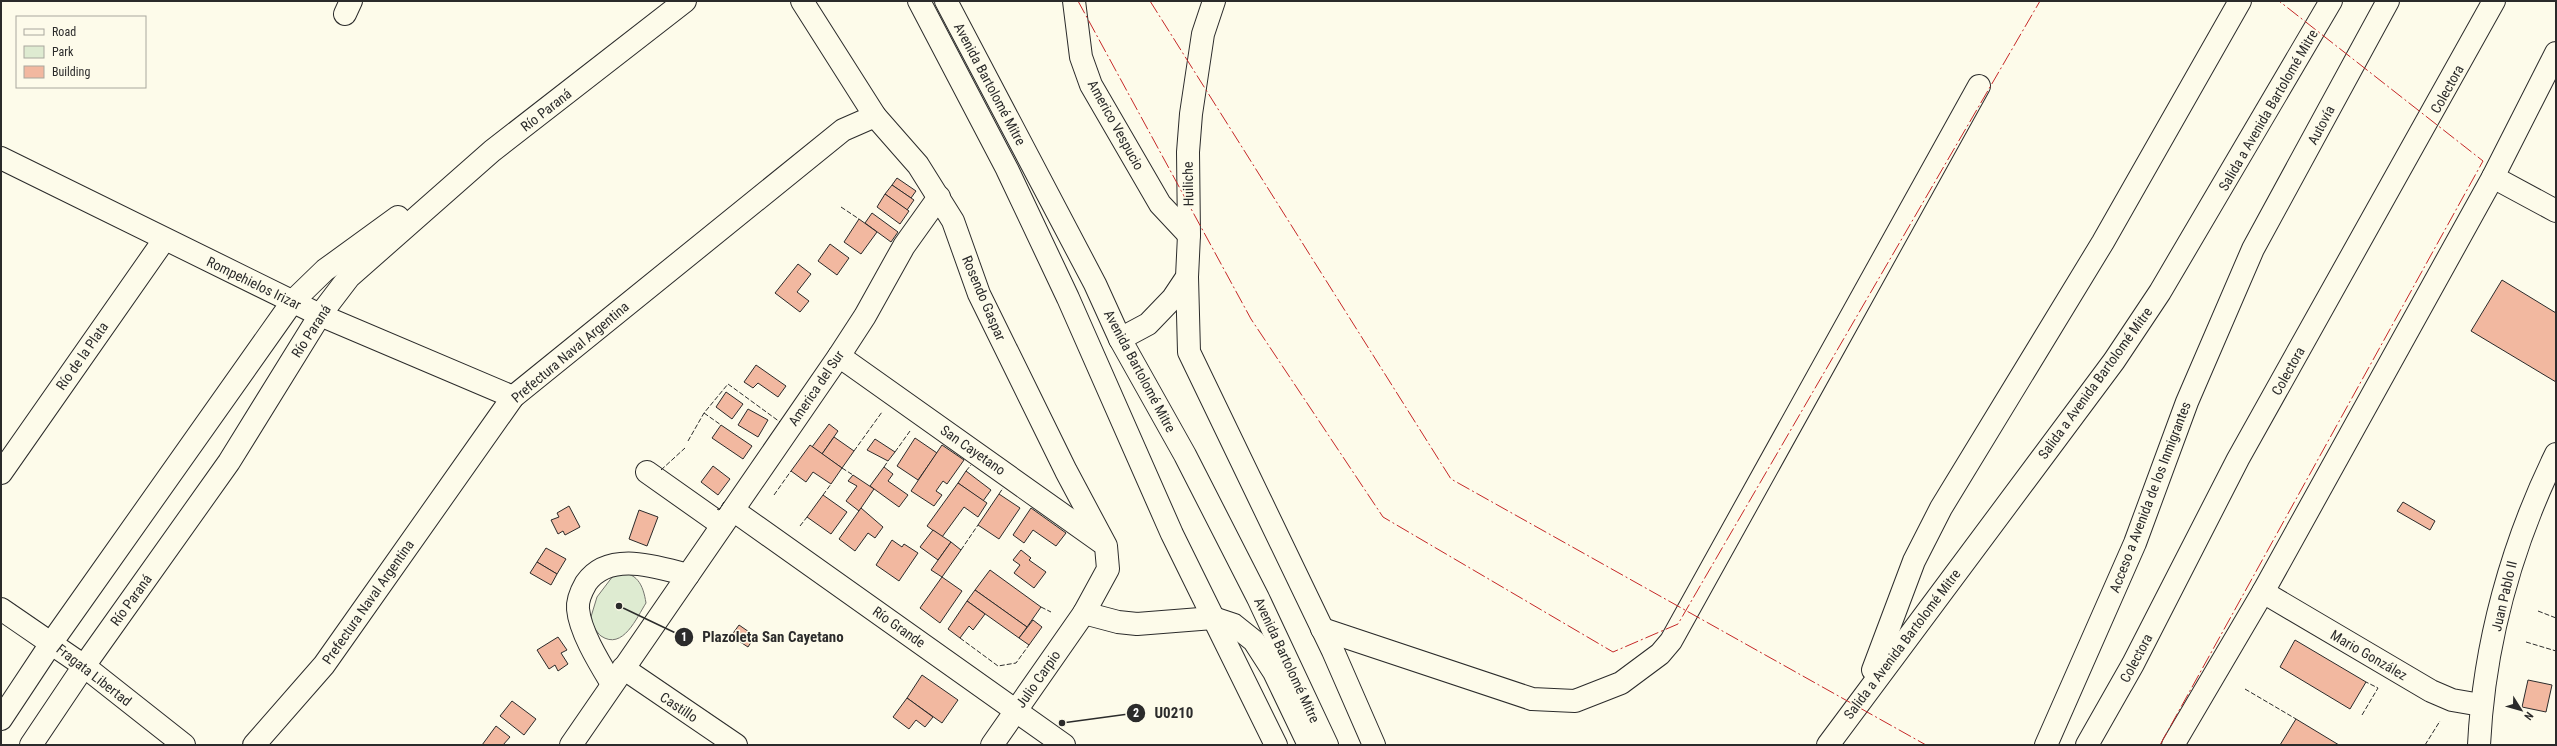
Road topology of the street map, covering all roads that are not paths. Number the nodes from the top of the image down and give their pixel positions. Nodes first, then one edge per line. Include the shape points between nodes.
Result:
1 (685, 1) edge
2 (802, 1) edge
3 (919, 1) edge
4 (946, 1) edge
5 (1074, 1) edge
6 (1214, 1) edge
7 (2240, 1) edge
8 (2331, 1) edge
9 (2388, 1) edge
10 (2494, 1) edge
11 (2556, 53) edge
12 (1979, 86) dead end
13 (875, 116) junction
14 (492, 151) junction
15 (1, 158) edge
16 (2493, 177) junction
17 (939, 197) junction
18 (2556, 211) edge
19 (1189, 235) junction
20 (164, 240) junction
21 (2253, 249) joint
22 (1187, 277) junction
23 (292, 302) junction
24 (320, 315) junction
25 (1120, 339) junction
26 (839, 356) junction
27 (513, 397) junction
28 (2556, 454) edge
29 (647, 472) dead end
30 (1, 473) edge
31 (728, 518) junction
32 (1106, 546) junction
33 (688, 575) junction
34 (2262, 592) junction
35 (1, 609) edge
36 (1084, 612) junction
37 (1213, 618) junction
38 (1322, 629) junction
39 (52, 642) junction
40 (84, 666) junction
41 (618, 676) junction
42 (1865, 693) junction
43 (2481, 705) junction
44 (1016, 710) junction
45 (1, 719) edge
46 (2181, 742) edge
47 (31, 745) edge
48 (184, 745) edge
49 (254, 745) edge
50 (571, 745) edge
51 (736, 745) edge
52 (992, 745) edge
53 (1064, 745) edge
54 (1276, 745) edge
55 (1309, 745) edge
56 (1327, 745) edge
57 (1374, 745) edge
58 (1828, 745) edge
59 (2046, 745) edge
60 (2087, 745) edge
61 (2478, 745) edge

1 - 14 street, Río Paraná
2 - 13 street, Rosendo Gaspar
3 - 37 street, Avenida Bartolomé Mitre via 1007,169 1068,298 1140,464
4 - 25 street, Avenida Bartolomé Mitre via 1088,271
5 - 19 street, Americo Vespucio via 1081,57 1091,85 1160,204
6 - 19 street, Huiliche via 1203,34 1191,114 1188,152
7 - 42 street via 2103,242 1941,508 1914,561
8 - 42 street, Salida a Avenida Bartolomé Mitre via 2152,304 2109,367
9 - 21 street, Autovía
10 - 60 street, Colectora via 2238,459 2133,664
11 - 16 street
12 - 38 street via 1671,641 1660,654 1621,683 1575,700 1532,699
13 - 17 street, Rosendo Gaspar via 918,165
13 - 27 street, Prefectura Naval Argentina via 843,130
14 - 23 street via 337,262
14 - 24 street, Río Paraná via 348,277
15 - 20 street, Rompehielos Irizar
16 - 18 street
16 - 34 street
17 - 26 street, America del Sur via 904,246 865,316
17 - 32 street, Rosendo Gaspar via 952,221 979,294
19 - 22 street, Huiliche
20 - 23 street, Rompehielos Irizar
20 - 30 street, Río de la Plata
21 - 59 street, Acceso a Avenida de los Inmigrantes via 2187,402 2135,543
22 - 25 street via 1173,298 1148,324
22 - 38 street, Huiliche via 1189,352
23 - 24 street, Rompehielos Irizar
23 - 39 street
24 - 27 street, Rompehielos Irizar
24 - 40 street, Río Paraná via 229,462
25 - 56 street, Avenida Bartolomé Mitre via 1184,454 1255,591
26 - 31 street, America del Sur
26 - 32 street, San Cayetano
27 - 49 street, Prefectura Naval Argentina via 324,665
28 - 43 street, Juan Pablo II via 2535,497 2514,553
29 - 31 street, Río Grande
31 - 33 street, America del Sur
31 - 44 street, Río Grande
32 - 36 street, Rosendo Gaspar via 1108,569
33 - 41 street, America del Sur
33 - 41 street via 656,567 626,564 598,571 587,582 581,592 578,608 592,648
34 - 43 street, Mario González via 2431,691 2452,700
34 - 46 street
35 - 39 street, Fragata Libertad
36 - 37 street via 1118,622 1137,624
36 - 44 street, Julio Carpio
37 - 54 street, Avenida Bartolomé Mitre
37 - 55 street via 1234,625 1254,640 1274,672
38 - 57 street, Huiliche
39 - 40 street, Fragata Libertad
39 - 45 street
40 - 47 street, Río Paraná
40 - 48 street, Fragata Libertad
41 - 50 street, America del Sur
41 - 51 street, Castillo
42 - 58 street, Salida a Avenida Bartolomé Mitre
43 - 61 street, Juan Pablo II
44 - 52 street, Julio Carpio
44 - 53 street, Río Grande

